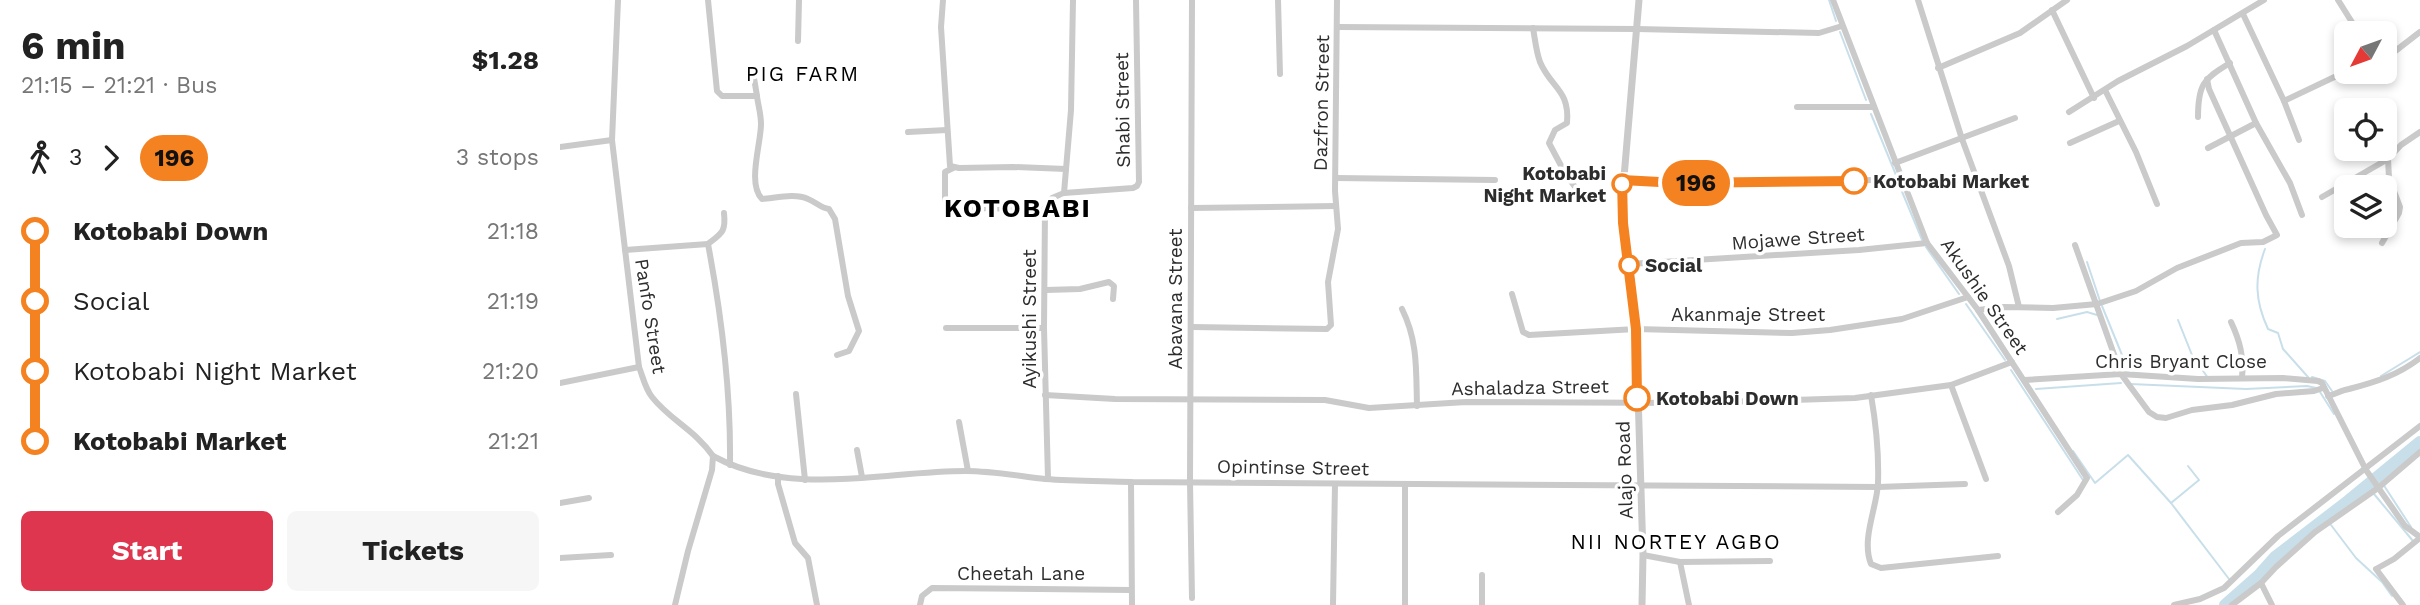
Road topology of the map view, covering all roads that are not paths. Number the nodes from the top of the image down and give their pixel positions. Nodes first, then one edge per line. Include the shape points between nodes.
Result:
1 (618, 0) edge
2 (708, 0) edge
3 (799, 0) edge
4 (943, 0) edge
5 (1073, 0) edge
6 (1136, 0) edge
7 (1192, 0) edge
8 (1278, 0) edge
9 (1337, 0) edge
10 (1639, 0) edge
11 (1833, 0) edge
12 (1918, 0) edge
13 (2067, 0) edge
14 (2264, 0) edge
15 (2338, 0) edge
16 (2052, 10) junction
17 (2243, 14) junction
18 (2351, 21) edge
19 (1842, 26) junction
20 (1338, 27) junction
21 (1533, 28) junction
22 (1637, 29) junction
23 (2214, 30) junction
24 (2420, 32) edge
25 (798, 40) dead end
26 (2398, 49) edge
27 (2230, 63) junction
28 (1938, 68) junction
29 (753, 72) dead end
30 (1280, 74) dead end
31 (2334, 77) edge
32 (2207, 79) junction
33 (2105, 90) junction
34 (757, 96) junction
35 (2094, 98) junction
36 (2284, 102) junction
37 (1797, 107) dead end
38 (1873, 107) junction
39 (2069, 112) dead end
40 (2198, 117) dead end
41 (2015, 118) dead end
42 (2119, 121) junction
43 (2256, 123) junction
44 (947, 130) junction
45 (908, 132) dead end
46 (2420, 132) edge
47 (2231, 136) junction
48 (1962, 139) junction
49 (612, 140) junction
50 (2299, 140) dead end
51 (2070, 143) dead end
52 (560, 147) edge
53 (2208, 148) dead end
54 (2397, 149) edge
55 (2385, 161) edge
56 (2388, 161) edge
57 (1895, 163) junction
58 (953, 168) junction
59 (1066, 169) junction
60 (1336, 178) junction
61 (1900, 178) junction
62 (1495, 180) dead end
63 (1622, 180) junction
64 (1064, 192) junction
65 (1582, 195) dead end
66 (2322, 197) dead end
67 (945, 199) dead end
68 (2157, 204) dead end
69 (1336, 206) junction
70 (970, 208) dead end
71 (1191, 208) junction
72 (1045, 209) junction
73 (724, 213) dead end
74 (2302, 215) dead end
75 (1927, 243) junction
76 (2382, 243) dead end
77 (708, 244) junction
78 (2075, 245) dead end
79 (625, 250) junction
80 (1629, 264) junction
81 (1046, 290) junction
82 (1513, 294) dead end
83 (1968, 297) junction
84 (1113, 299) dead end
85 (2097, 304) junction
86 (2019, 307) junction
87 (1402, 309) dead end
88 (1978, 310) junction
89 (2231, 322) dead end
90 (1192, 327) junction
91 (946, 328) dead end
92 (1044, 328) junction
93 (1636, 329) junction
94 (837, 355) dead end
95 (2420, 358) edge
96 (2012, 362) junction
97 (639, 367) junction
98 (2120, 374) junction
99 (2242, 378) junction
100 (2024, 380) junction
101 (560, 383) edge
102 (1951, 385) junction
103 (2323, 388) junction
104 (796, 394) dead end
105 (1045, 395) junction
106 (1871, 395) junction
107 (2328, 397) junction
108 (1191, 400) junction
109 (1637, 401) junction
110 (1417, 406) junction
111 (959, 422) dead end
112 (2420, 426) edge
113 (857, 450) dead end
114 (2420, 452) edge
115 (713, 456) junction
116 (730, 465) junction
117 (2366, 470) junction
118 (968, 471) junction
119 (778, 476) junction
120 (862, 477) junction
121 (1048, 479) junction
122 (1986, 479) dead end
123 (805, 480) junction
124 (1131, 482) junction
125 (1190, 482) junction
126 (1335, 484) junction
127 (1405, 484) junction
128 (1965, 484) dead end
129 (1641, 485) junction
130 (1878, 487) junction
131 (2378, 488) junction
132 (589, 498) dead end
133 (560, 503) edge
134 (2059, 512) dead end
135 (2420, 538) edge
136 (611, 555) dead end
137 (1643, 555) junction
138 (1998, 556) dead end
139 (560, 558) edge
140 (1770, 561) dead end
141 (1680, 562) junction
142 (1482, 575) dead end
143 (2261, 583) junction
144 (1131, 590) junction
145 (1192, 598) dead end
146 (676, 605) edge
147 (817, 605) edge
148 (920, 605) edge
149 (1132, 605) edge
150 (1334, 605) edge
151 (1405, 605) edge
152 (1482, 605) edge
153 (1642, 605) edge
154 (1689, 605) edge
155 (2174, 605) edge
156 (2232, 605) edge
157 (2272, 605) edge
158 (2403, 605) edge

1 - 49 street, Panfo Street
2 - 34 street via 717,91 722,96
3 - 25 street
4 - 44 street
5 - 59 street
6 - 64 street, Shabi Street via 1139,182 1133,188
7 - 71 street, Abavana Street
8 - 30 street
9 - 20 street, Dazfron Street
10 - 22 street, Alajo Road
11 - 19 street, Akushie Street
12 - 28 street
13 - 16 street
14 - 17 street
15 - 18 street
16 - 28 street via 2020,33
16 - 35 street
17 - 23 street
17 - 36 street
19 - 22 street via 1819,33
19 - 38 street, Akushie Street
20 - 21 street
20 - 60 street, Dazfron Street
21 - 22 street
21 - 65 street via 1538,58 1566,99 1565,125 1557,127 1549,144
22 - 63 street, Alajo Road
23 - 27 street
23 - 33 street
24 - 26 street
27 - 32 street
27 - 43 street
28 - 48 street
29 - 34 street
31 - 36 street
32 - 40 street via 2200,90
32 - 47 street
33 - 35 street
33 - 42 street
34 - 94 street via 761,121 755,182 758,195 762,199 807,198 829,209 835,219 859,331 849,351
35 - 39 street
36 - 50 street
37 - 38 street
38 - 57 street, Akushie Street
41 - 48 street
42 - 51 street
42 - 68 street
43 - 47 street
43 - 74 street via 2290,183
44 - 45 street
44 - 58 street
46 - 54 street
47 - 53 street
47 - 85 street via 2277,235 2263,242 2241,243
48 - 57 street
48 - 86 street via 2009,266
49 - 52 street
49 - 79 street, Panfo Street
55 - 66 street
56 - 76 street via 2400,208
57 - 61 street, Akushie Street
58 - 59 street
58 - 67 street via 945,172
59 - 64 street
60 - 62 street
60 - 69 street, Dazfron Street
61 - 63 street via 1740,183
61 - 75 street, Akushie Street
63 - 80 street, Alajo Road
64 - 72 street via 1052,198
69 - 71 street
69 - 90 street, Dazfron Street via 1338,229 1328,282 1329,327
70 - 72 street
71 - 90 street, Abavana Street
72 - 81 street, Ayikushi Street
73 - 77 street via 724,231
75 - 80 street, Mojawe Street
75 - 83 street, Akushie Street
77 - 79 street
77 - 116 street via 724,335
78 - 85 street
79 - 97 street, Panfo Street
80 - 93 street, Alajo Road
81 - 84 street via 1110,282
81 - 92 street, Ayikushi Street
82 - 93 street, Akanmaje Street via 1523,332 1529,335
83 - 88 street, Akushie Street
83 - 93 street, Akanmaje Street via 1902,319 1830,330
85 - 86 street
85 - 98 street
86 - 88 street
87 - 110 street via 1415,345
88 - 96 street, Akushie Street
89 - 99 street via 2244,361
90 - 108 street, Abavana Street
91 - 92 street
92 - 105 street, Ayikushi Street
93 - 109 street, Alajo Road
95 - 107 street via 2380,381
96 - 100 street, Akushie Street
96 - 102 street, Ashaladza Street
97 - 101 street
97 - 115 street, Panfo Street via 653,399 695,433
98 - 99 street, Chris Bryant Close
98 - 100 street, Chris Bryant Close
98 - 103 street via 2157,418
99 - 103 street, Chris Bryant Close via 2313,380
100 - 134 street, Akushie Street via 2087,478
102 - 106 street, Ashaladza Street
102 - 122 street
103 - 107 street
104 - 123 street
105 - 108 street, Ashaladza Street
105 - 121 street, Ayikushi Street
106 - 109 street, Ashaladza Street
106 - 130 street via 1878,433
107 - 117 street
108 - 110 street, Ashaladza Street via 1325,400 1369,408
108 - 125 street, Abavana Street
109 - 110 street, Ashaladza Street
109 - 129 street, Alajo Road
111 - 118 street
112 - 117 street
113 - 120 street
114 - 131 street
115 - 116 street, Opintinse Street
115 - 146 street
116 - 119 street, Opintinse Street
117 - 131 street
117 - 155 street via 2278,536 2224,588
118 - 120 street, Opintinse Street
118 - 121 street, Opintinse Street
119 - 123 street, Opintinse Street
119 - 147 street via 793,538 808,558
120 - 123 street, Opintinse Street
121 - 124 street, Opintinse Street
124 - 125 street, Opintinse Street
124 - 144 street
125 - 126 street, Opintinse Street
125 - 145 street, Abavana Street
126 - 127 street, Opintinse Street
126 - 150 street
127 - 129 street, Opintinse Street
127 - 151 street
128 - 130 street, Opintinse Street
129 - 130 street, Opintinse Street
129 - 137 street, Alajo Road
130 - 138 street via 1868,551 1875,567
131 - 135 street
131 - 143 street via 2315,532
132 - 133 street
135 - 158 street via 2376,569
136 - 139 street
137 - 141 street
137 - 153 street, Alajo Road
140 - 141 street
141 - 154 street
142 - 152 street
143 - 156 street
143 - 157 street
144 - 148 street, Cheetah Lane via 932,588 922,596
144 - 149 street

